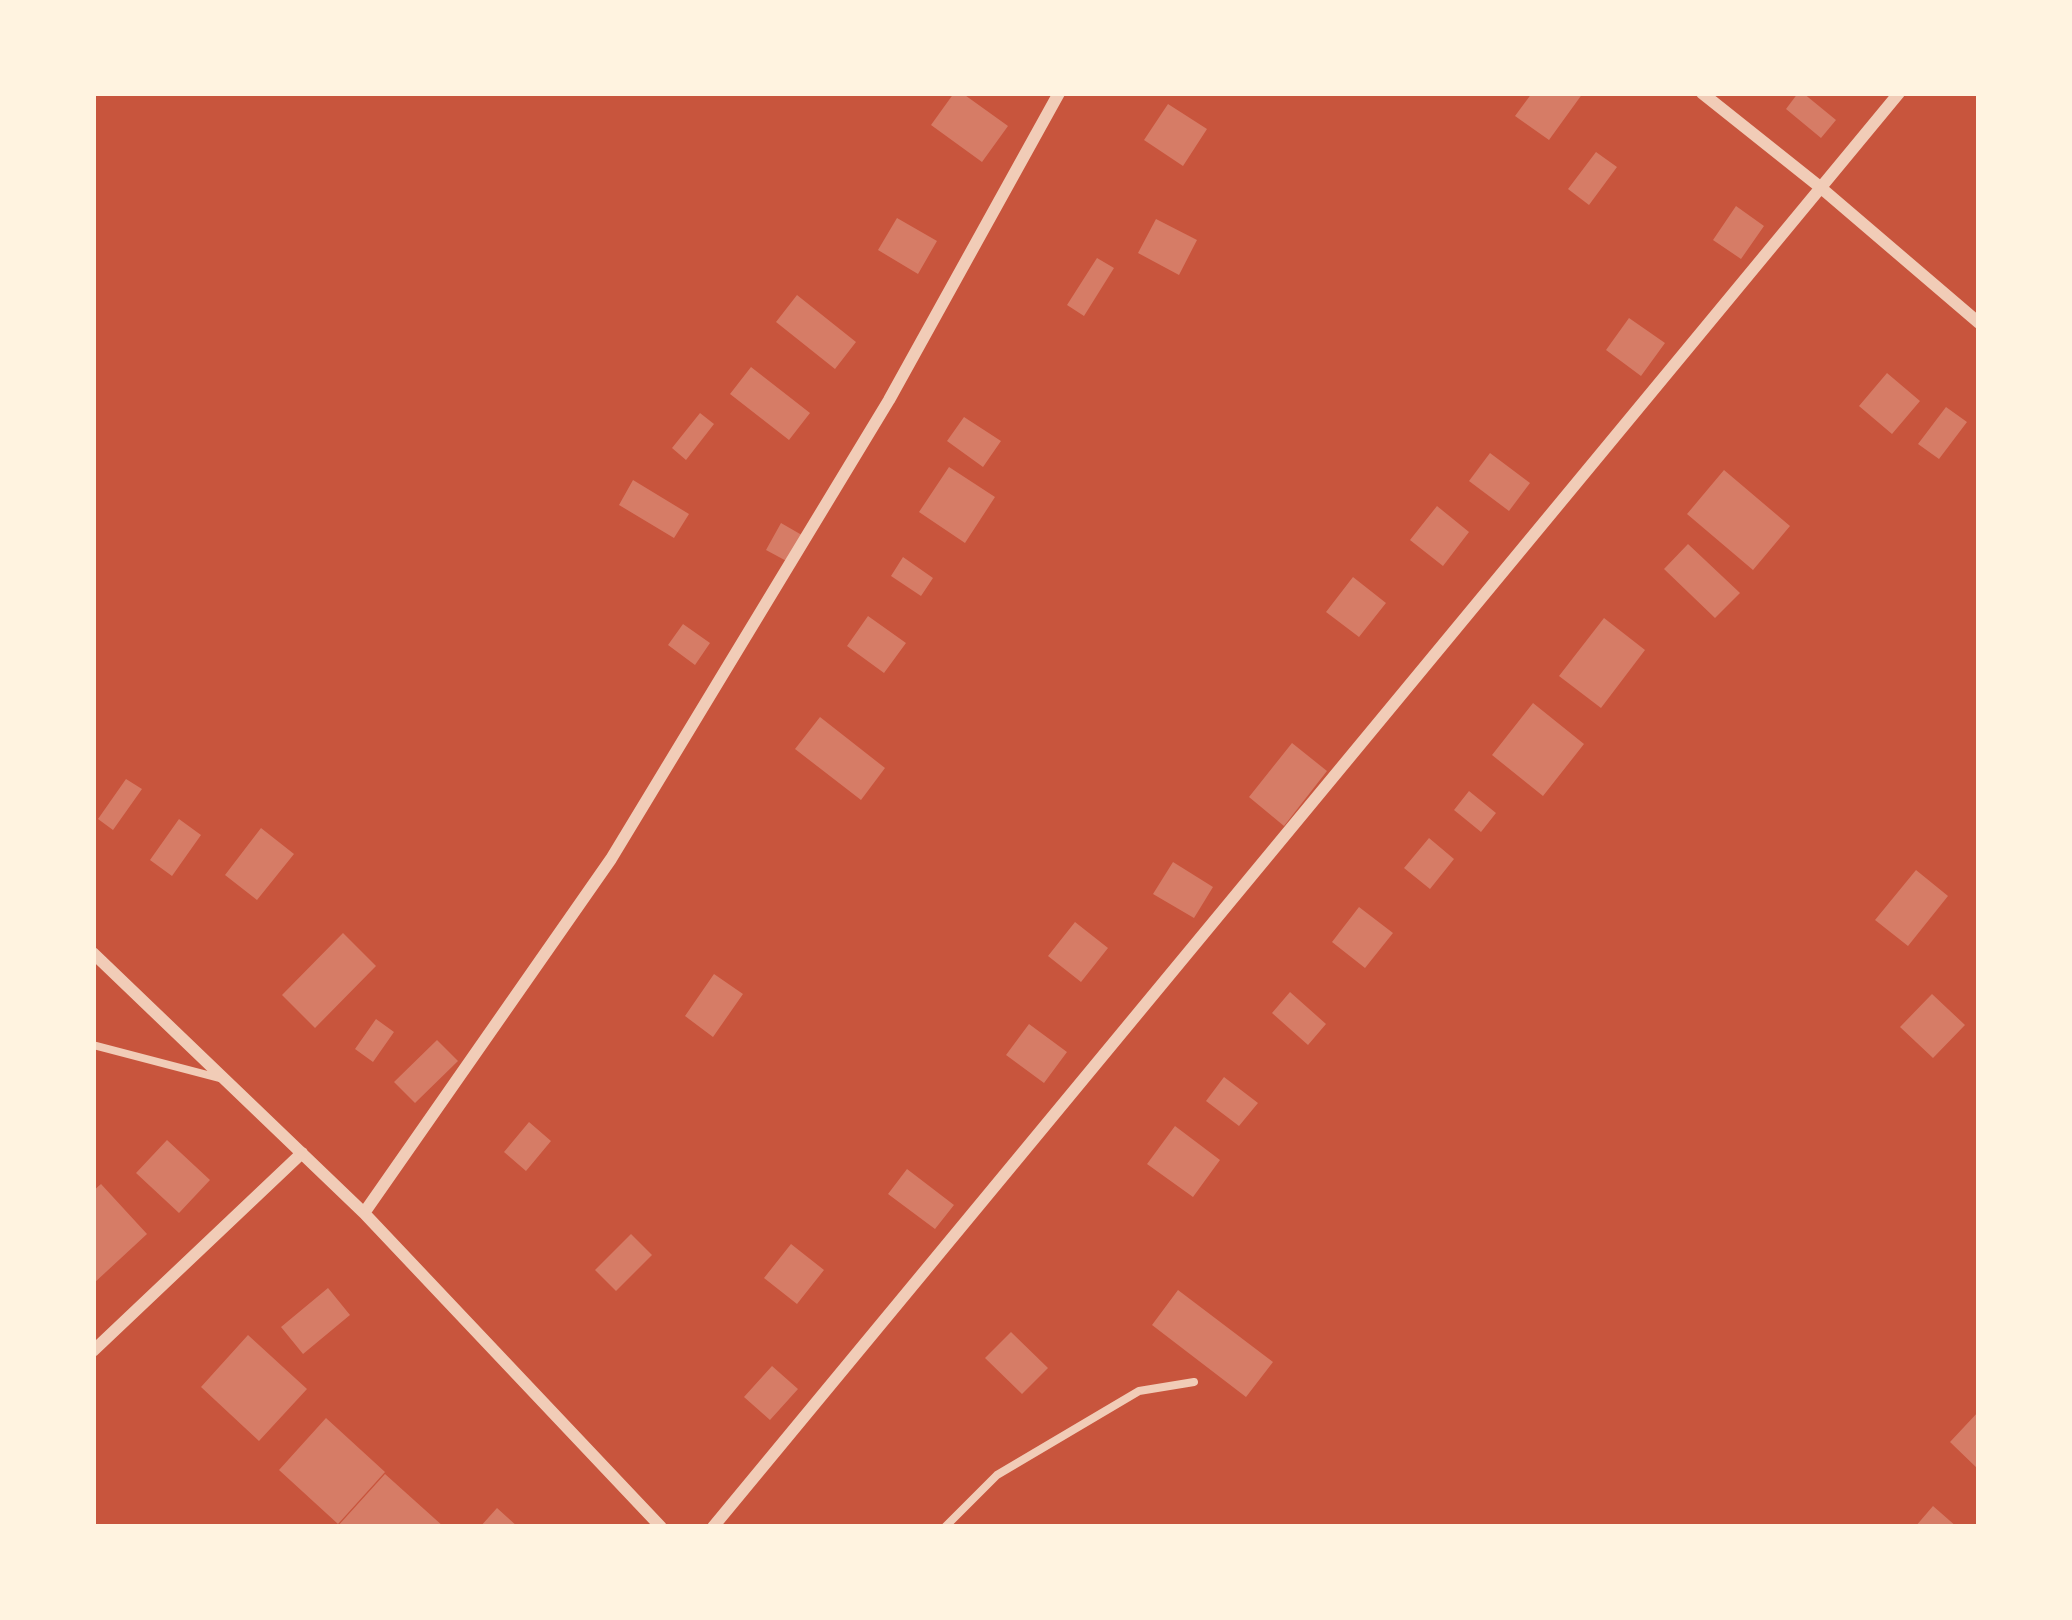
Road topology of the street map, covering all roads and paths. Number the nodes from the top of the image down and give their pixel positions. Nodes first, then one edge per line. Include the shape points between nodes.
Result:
1 (1059, 93) edge
2 (1702, 93) edge
3 (1899, 93) edge
4 (1820, 187) junction
5 (1979, 323) edge
6 (93, 953) edge
7 (93, 1045) edge
8 (224, 1079) junction
9 (302, 1154) junction
10 (364, 1213) junction
11 (93, 1351) edge
12 (1194, 1382) dead end
13 (661, 1527) edge
14 (713, 1527) edge
15 (945, 1527) edge

1 - 10 street via 889,400 611,859
2 - 4 street
3 - 4 street
4 - 5 street
4 - 14 street
6 - 8 street
7 - 8 lane
8 - 9 street
9 - 10 street
9 - 11 street
10 - 13 street
12 - 15 lane via 1139,1391 997,1475

